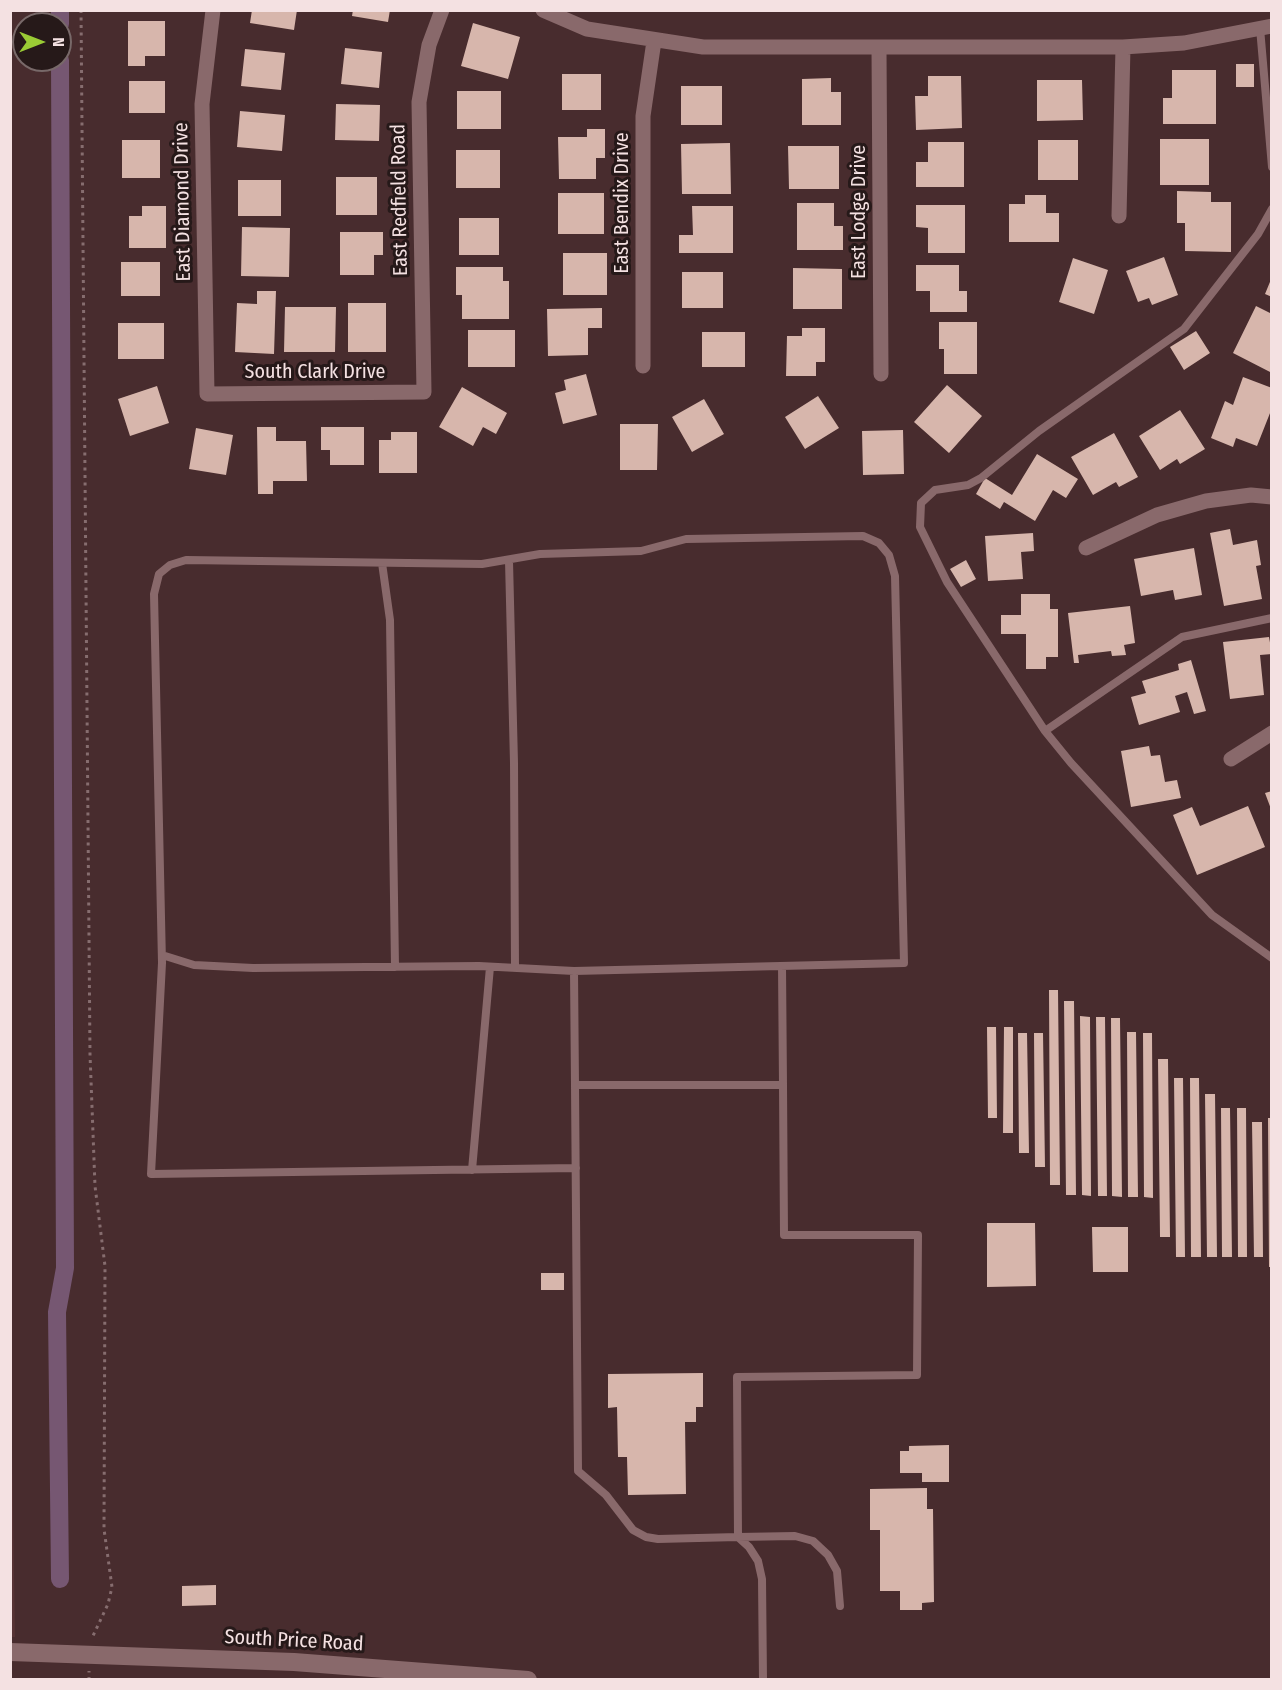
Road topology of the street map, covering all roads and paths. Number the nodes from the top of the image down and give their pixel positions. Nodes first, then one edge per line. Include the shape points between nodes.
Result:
1 (81, 10) edge
2 (213, 10) edge
3 (442, 10) edge
4 (543, 10) edge
5 (1266, 27) edge
6 (654, 41) junction
7 (1123, 47) junction
8 (879, 49) junction
9 (1272, 167) edge
10 (1272, 209) edge
11 (1119, 216) dead end
12 (643, 366) dead end
13 (881, 374) dead end
14 (424, 392) joint
15 (207, 394) joint
16 (1272, 497) edge
17 (1086, 548) dead end
18 (508, 561) junction
19 (382, 563) junction
20 (1272, 618) edge
21 (1045, 731) junction
22 (1272, 733) edge
23 (1231, 759) dead end
24 (162, 955) junction
25 (1272, 958) edge
26 (782, 966) junction
27 (394, 967) junction
28 (490, 967) junction
29 (515, 968) junction
30 (574, 971) junction
31 (575, 1085) junction
32 (783, 1085) junction
33 (576, 1168) junction
34 (472, 1170) junction
35 (738, 1537) junction
36 (840, 1606) dead end
37 (10, 1652) edge
38 (90, 1654) junction
39 (89, 1680) edge
40 (528, 1680) edge
41 (763, 1680) edge

1 - 38 path via 90,1054 95,1186 105,1266 104,1529 112,1587 93,1632
2 - 15 street, East Diamond Drive via 202,104
3 - 14 street, East Redfield Road via 429,45 419,102
4 - 6 street via 587,29
5 - 7 street via 1184,43
5 - 9 lane
6 - 8 street via 703,47
6 - 12 street, East Bendix Drive via 643,116
7 - 8 street
7 - 11 street
8 - 13 street, East Lodge Drive
10 - 21 lane via 1258,234 1184,329 981,478 968,485 935,490 921,503 920,527 946,582
14 - 15 street, South Clark Drive
16 - 17 street via 1251,495 1196,504 1157,515
18 - 19 lane
18 - 26 lane via 540,554 641,551 686,538 863,536 879,543 889,555 895,576 904,963
18 - 29 lane
19 - 24 lane via 186,560 159,574 154,594
19 - 27 lane via 390,620
20 - 21 lane via 1182,637
21 - 25 lane via 1212,915
22 - 23 street
24 - 27 lane via 194,965
24 - 34 lane via 151,1174
26 - 30 lane
26 - 32 lane
27 - 28 lane
28 - 29 lane
28 - 34 lane
29 - 30 lane
30 - 31 lane
31 - 32 lane
31 - 33 lane
32 - 35 lane via 784,1235 918,1235 918,1375 737,1377
33 - 34 lane
33 - 35 lane via 578,1471 606,1495 633,1530 646,1538
35 - 36 lane via 795,1536 813,1541 837,1571
35 - 41 lane via 758,1561 762,1579
37 - 38 main road, South Price Road
38 - 39 path
38 - 40 main road, South Price Road via 294,1662

